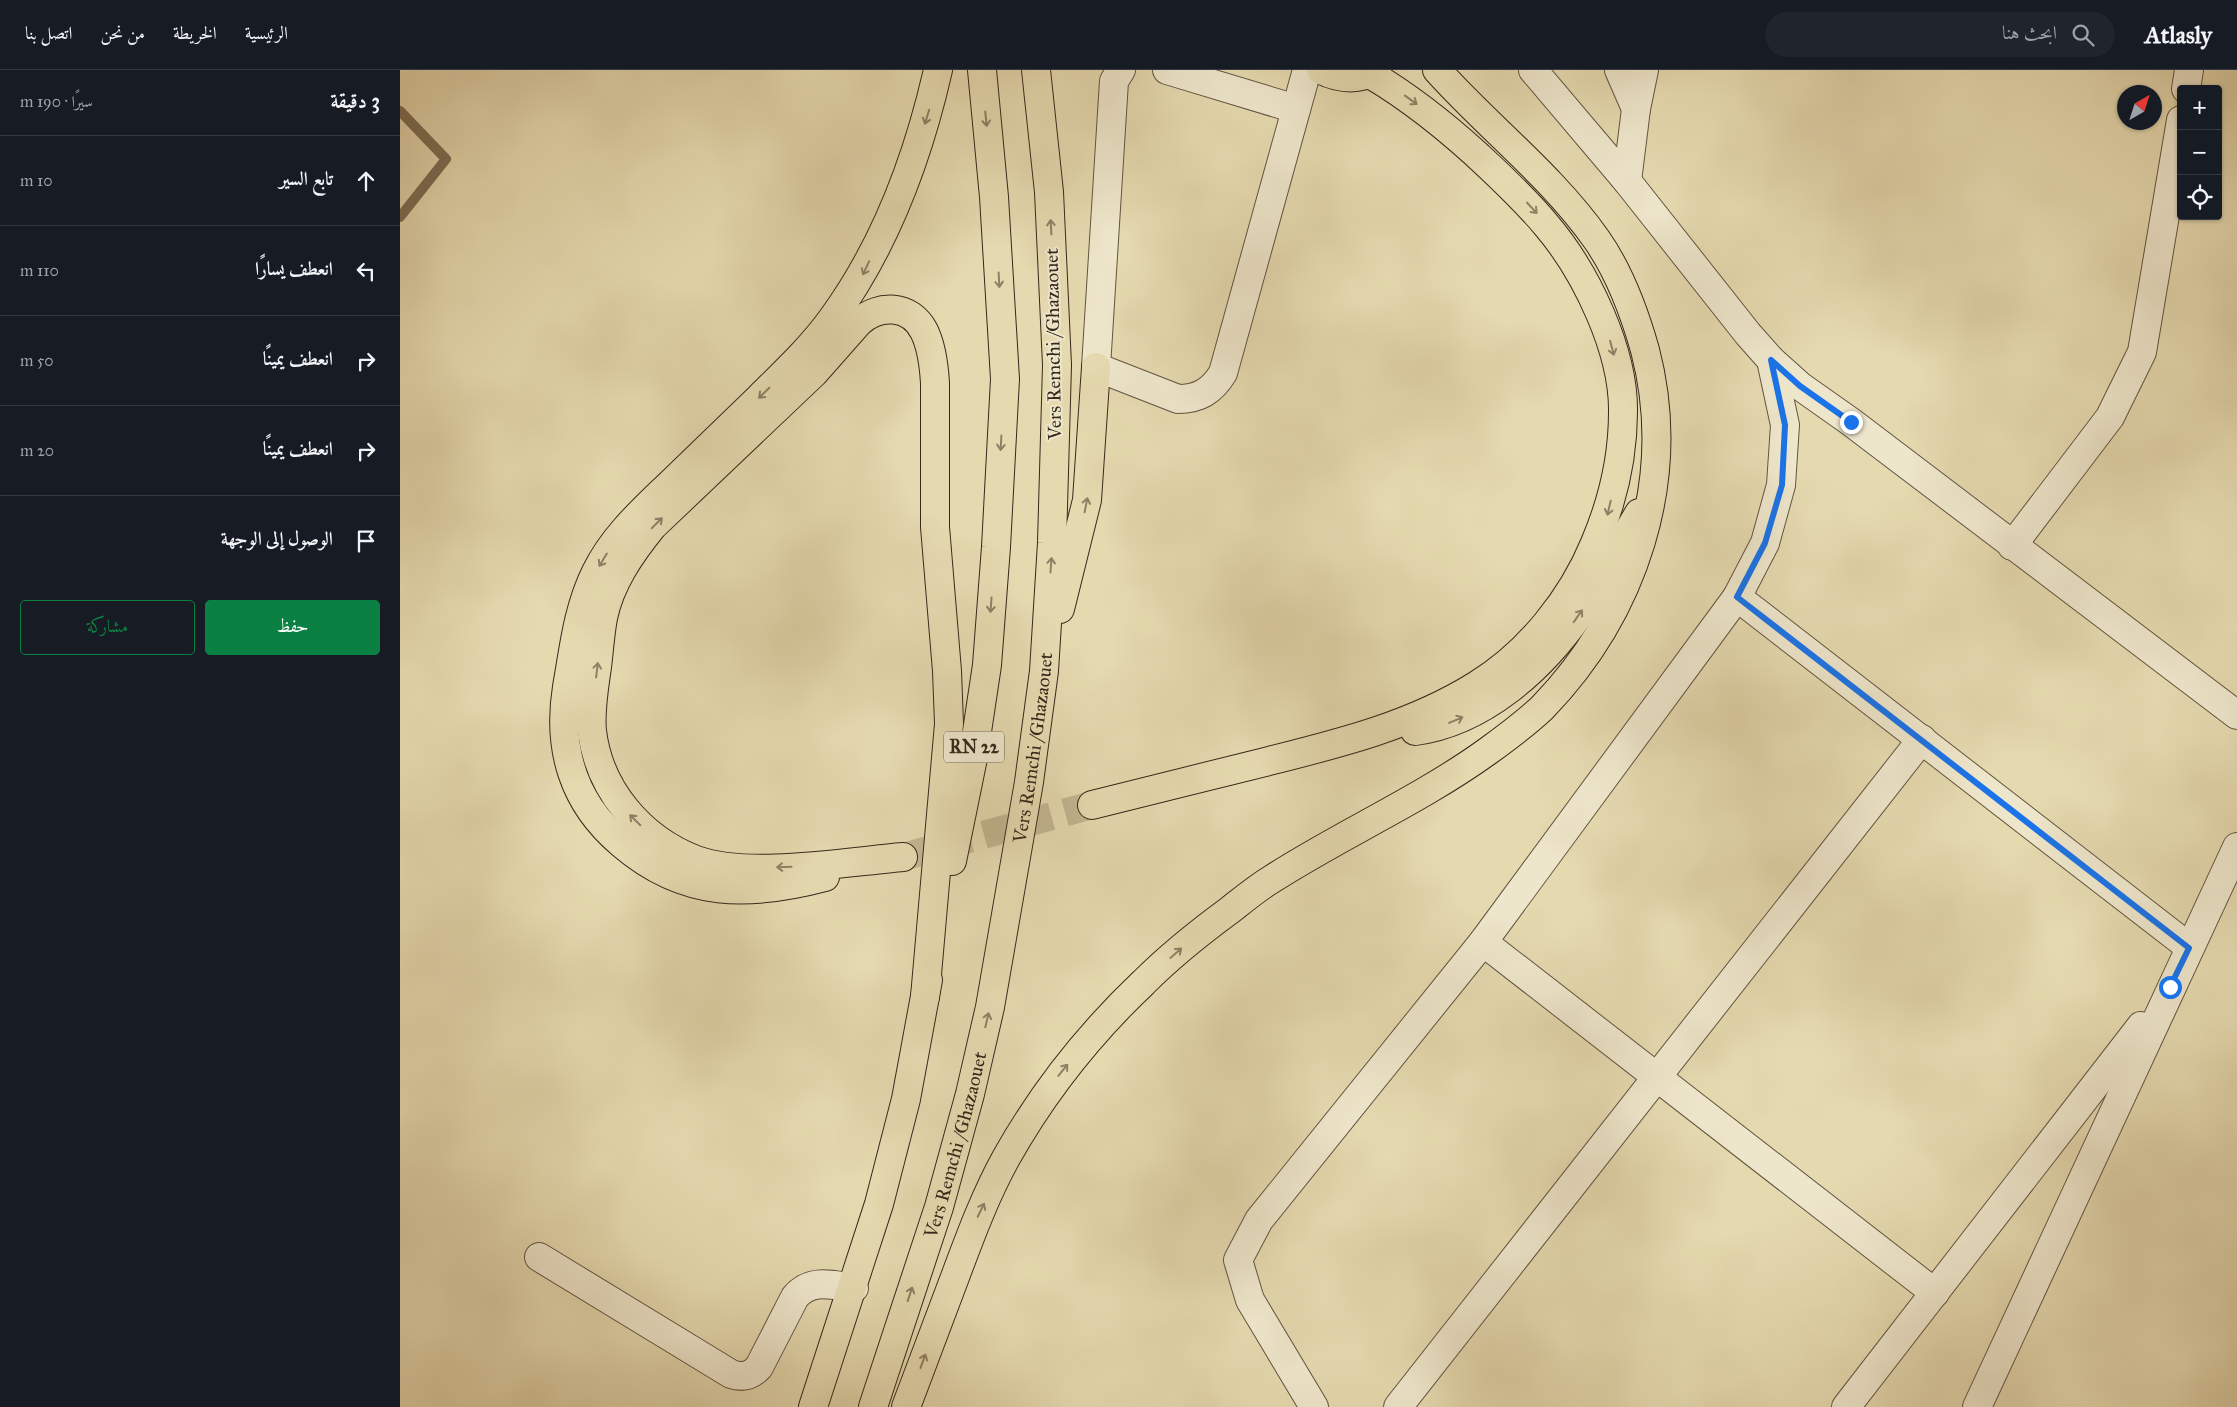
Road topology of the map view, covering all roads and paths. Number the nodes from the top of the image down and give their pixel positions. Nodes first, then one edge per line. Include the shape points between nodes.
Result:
1 (938, 70) edge
2 (982, 70) edge
3 (1036, 70) edge
4 (1121, 70) edge
5 (1167, 70) edge
6 (1307, 70) edge
7 (1321, 70) edge
8 (1437, 70) edge
9 (1533, 70) edge
10 (1619, 70) edge
11 (1644, 70) edge
12 (2189, 70) edge
13 (1373, 72) edge
14 (2187, 85) edge
15 (1296, 109) junction
16 (1636, 109) junction
17 (2179, 130) edge
18 (1626, 181) junction
19 (1771, 360) junction
20 (1096, 367) junction
21 (1653, 489) junction
22 (2012, 546) junction
23 (1737, 597) junction
24 (1044, 671) junction
25 (2237, 715) edge
26 (1357, 739) junction
27 (1922, 739) junction
28 (1092, 805) tunnel mouth
29 (2237, 847) edge
30 (1483, 942) junction
31 (2189, 948) junction
32 (2170, 987) junction
33 (925, 997) junction
34 (1656, 1077) junction
35 (539, 1258) dead end
36 (854, 1288) junction
37 (1935, 1293) junction
38 (814, 1407) edge
39 (873, 1407) edge
40 (906, 1407) edge
41 (1314, 1407) edge
42 (1398, 1407) edge
43 (1846, 1407) edge
44 (1977, 1407) edge

1 -> 33 main road via 910,171 862,276 804,354 638,515 609,549 597,569 578,618 564,709 566,752 579,791 590,811 630,852 686,882 755,891 792,886 903,857 802,866 722,867 668,847 646,831 614,794 596,753 592,709 604,617 612,591 635,549 653,526 814,373 867,315 885,308 906,312 923,330 934,365 935,527 949,705
2 -> 33 main road, RN 22 via 994,197 1005,379 996,547 987,665 973,758
24 -> 3 main road, Vers Remchi /Ghazaouet / RN 22 via 1052,543 1057,365 1049,192
4 - 20 street via 1114,81
5 - 15 street
6 - 15 street
7 - 13 main road via 1353,78
8 - 21 main road via 1573,208 1599,243 1620,280 1635,313 1655,404
9 - 18 street
10 - 16 street
11 - 16 street
12 - 14 street
13 -> 26 main road via 1468,147 1518,193 1548,227 1584,282 1606,325 1624,412 1608,514 1589,559 1564,601 1539,632 1506,666 1477,686 1403,722
15 - 20 street via 1223,373 1217,383 1198,396 1178,399
16 - 18 street
17 - 22 street via 2142,352 2110,417
18 - 19 street
19 - 22 street via 1800,386
19 - 23 street via 1785,425 1782,485 1765,543
24 -> 20 main road via 1087,500
26 -> 21 main road via 1449,723 1500,696 1552,649 1579,614
40 -> 21 main road via 976,1220 1005,1159 1050,1087 1100,1026 1147,978 1268,880 1447,777 1538,711 1572,674 1606,622 1629,577 1646,530
22 - 25 street
23 - 27 street
23 - 30 street
39 -> 24 main road, Vers Remchi /Ghazaouet / RN 22 via 939,1207 970,1094 992,997 1029,782
26 - 28 main road
27 - 31 street
27 - 34 street
29 - 31 street
30 - 34 street
30 - 41 street via 1258,1220 1238,1260 1250,1300
31 - 32 street
32 - 37 street
32 - 44 street
33 - 36 main road, RN 22 via 906,1099 880,1204
34 - 37 street
34 - 42 street
35 - 36 street via 739,1376 754,1373 759,1367 800,1290 817,1283
36 - 38 main road, RN 22
37 - 43 street

